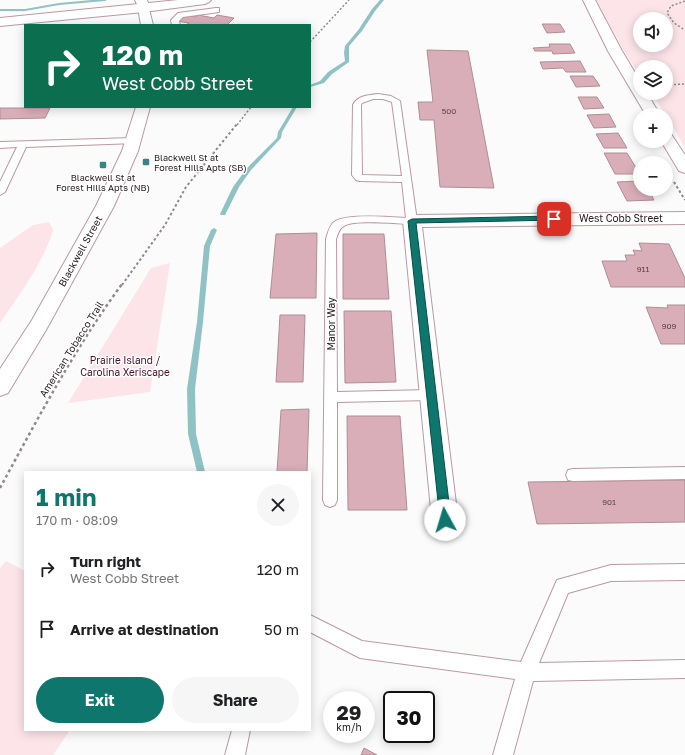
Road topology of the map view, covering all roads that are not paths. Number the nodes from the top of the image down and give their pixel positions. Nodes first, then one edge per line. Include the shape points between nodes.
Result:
1 (205, 0) edge
2 (589, 0) edge
3 (143, 4) edge
4 (210, 17) dead end
5 (0, 22) edge
6 (147, 24) edge
7 (176, 24) edge
8 (143, 108) edge
9 (649, 108) edge
10 (133, 141) junction
11 (0, 144) edge
12 (23, 144) junction
13 (673, 148) edge
14 (685, 168) edge
15 (407, 179) junction
16 (0, 192) edge
17 (685, 218) edge
18 (412, 221) junction
19 (0, 387) edge
20 (431, 395) junction
21 (331, 397) junction
22 (685, 472) edge
23 (574, 475) dead end
24 (330, 500) dead end
25 (445, 520) dead end
26 (685, 572) edge
27 (311, 624) edge
28 (685, 669) edge
29 (526, 672) junction
30 (241, 731) edge
31 (235, 755) edge
32 (503, 755) edge

1 - 3 street
2 - 9 street
3 - 5 street
3 - 6 street
4 - 7 lane via 217,10 178,16
8 - 10 street, Blackwell Street
10 - 12 lane
10 - 19 street, Blackwell Street via 122,172 105,206 39,325
11 - 12 lane
12 - 16 lane
13 - 14 street
15 - 15 lane via 400,115 396,101 377,97 359,101 357,175 359,178
15 - 18 lane
17 - 18 street, West Cobb Street
18 - 20 street
18 - 21 lane, Manor Way via 353,220 340,223 334,229 331,239
20 - 21 lane
20 - 25 street
21 - 24 lane, Manor Way
22 - 23 lane
26 - 29 lane via 610,573 563,586
27 - 29 lane via 360,649
28 - 29 lane
29 - 32 lane
30 - 31 lane

